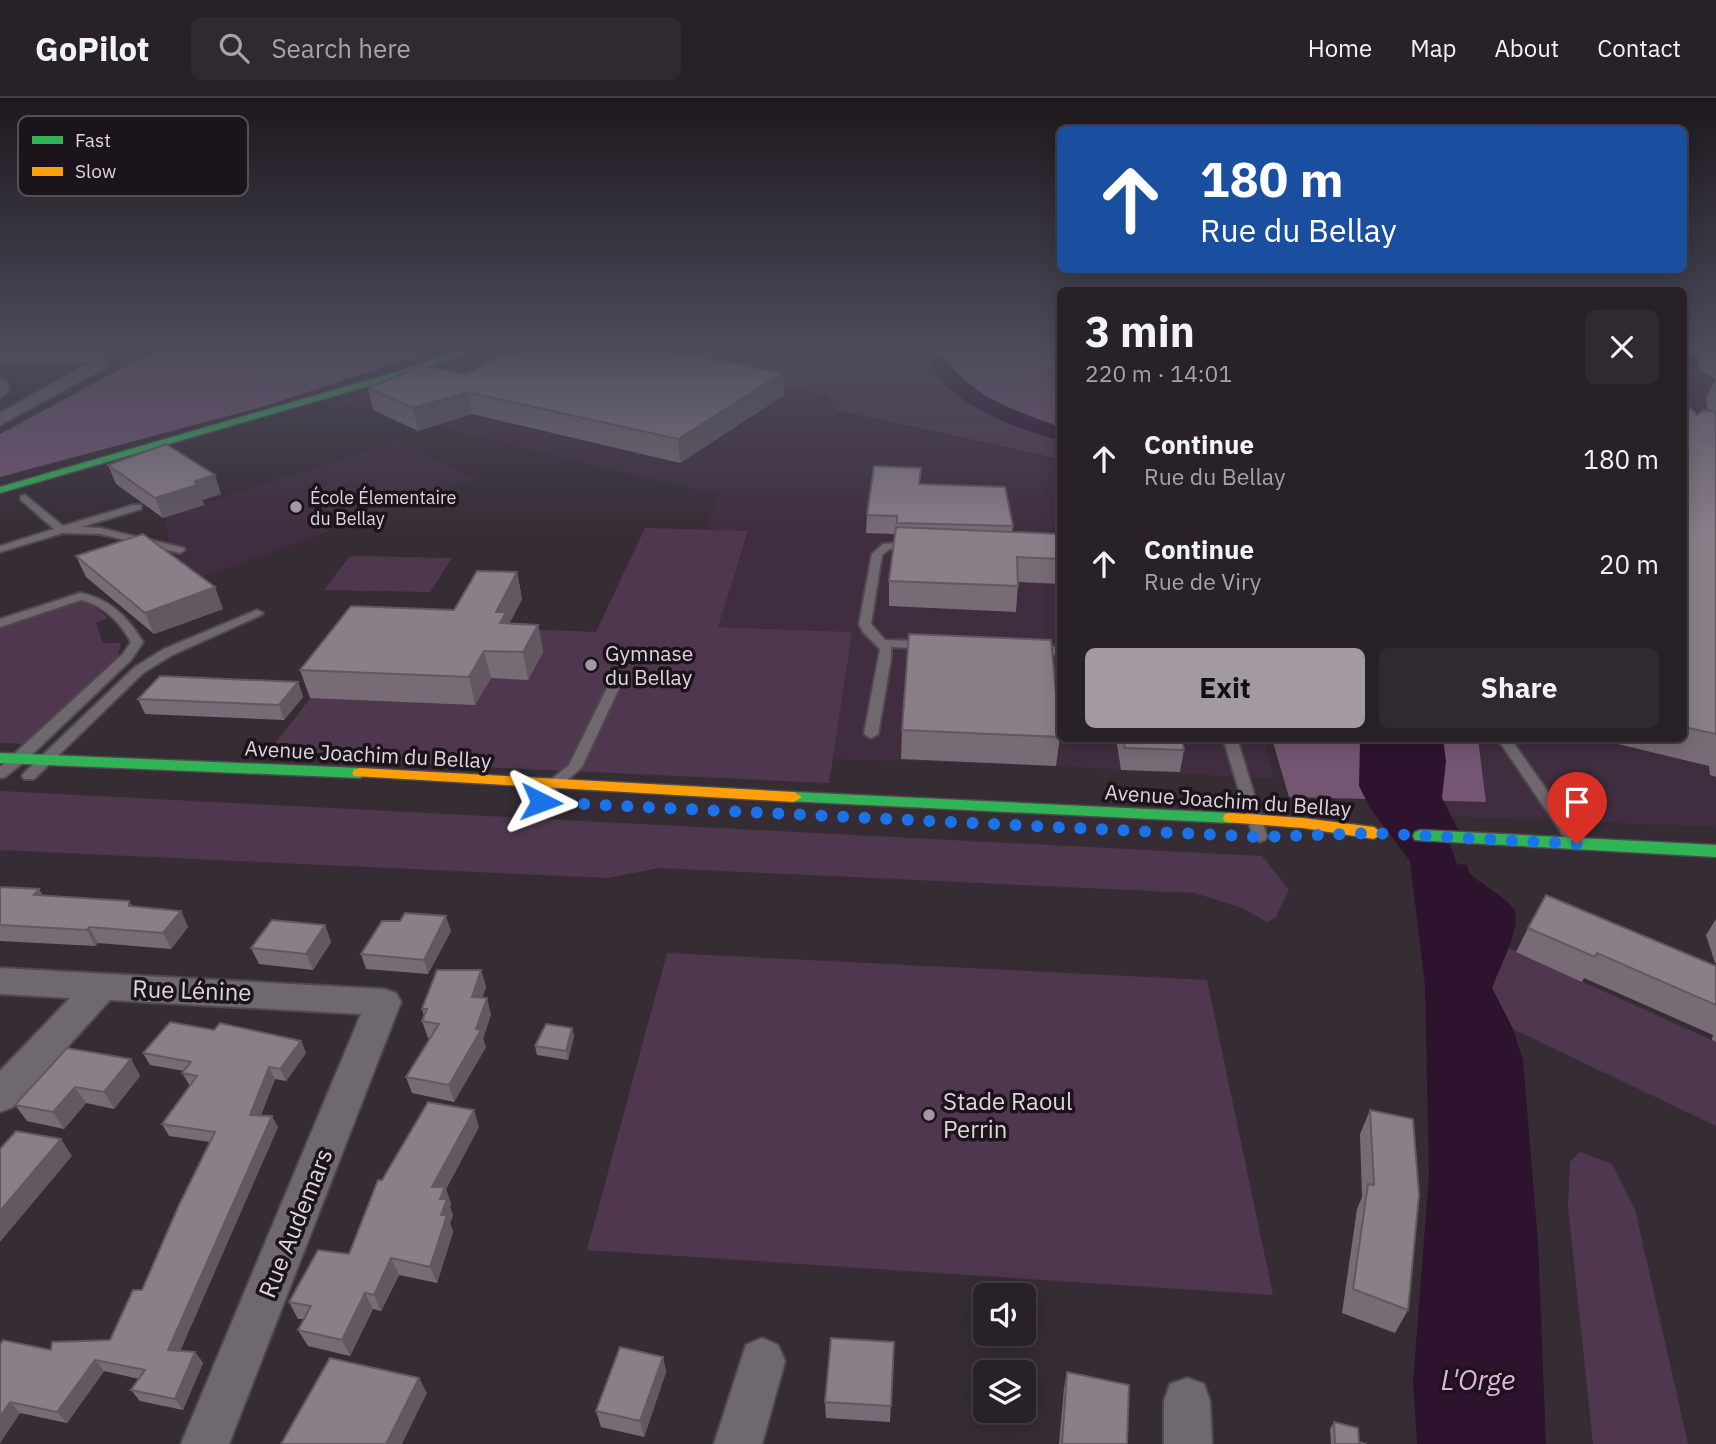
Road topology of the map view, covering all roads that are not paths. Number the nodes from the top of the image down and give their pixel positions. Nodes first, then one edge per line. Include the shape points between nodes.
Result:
1 (16, 411) edge
2 (263, 411) edge
3 (0, 420) edge
4 (0, 489) edge
5 (25, 498) dead end
6 (137, 508) edge
7 (61, 530) junction
8 (920, 545) edge
9 (0, 549) edge
10 (180, 550) dead end
11 (257, 613) dead end
12 (0, 623) edge
13 (882, 643) junction
14 (945, 646) edge
15 (1024, 649) edge
16 (1057, 651) edge
17 (617, 680) dead end
18 (871, 734) dead end
19 (1231, 742) edge
20 (1506, 742) edge
21 (0, 758) edge
22 (19, 759) junction
23 (46, 761) junction
24 (0, 774) edge
25 (29, 776) junction
26 (83, 778) dead end
27 (552, 786) junction
28 (541, 802) dead end
29 (1254, 819) junction
30 (1374, 833) junction
31 (1421, 836) joint
32 (1253, 837) joint
33 (1577, 844) junction
34 (1716, 850) edge
35 (0, 981) edge
36 (101, 987) junction
37 (384, 1002) joint
38 (0, 1096) edge
39 (762, 1361) dead end
40 (205, 1444) edge
41 (738, 1444) edge

1 - 3 street
2 - 4 street
5 - 7 lane
6 - 7 lane
7 - 9 lane
7 - 10 lane via 99,530
8 - 13 lane via 887,546 874,559 865,624
11 - 23 lane via 155,658
12 - 22 lane via 80,596 91,597 128,625 137,642 127,657
13 - 14 lane
13 - 18 lane via 885,659
15 - 16 lane
17 - 27 lane via 575,767
19 - 29 lane
20 - 33 lane
21 - 22 street, Avenue Joachim du Bellay
22 - 23 street, Avenue Joachim du Bellay
22 - 24 lane
23 - 25 lane
23 - 27 street, Avenue Joachim du Bellay
24 - 25 street
25 - 26 street
27 - 28 lane
27 - 29 street, Avenue Joachim du Bellay
29 - 30 street, Avenue Joachim du Bellay
29 - 32 lane
30 - 31 street
30 - 32 street, Avenue Joachim du Bellay
31 - 33 street
33 - 34 street
35 - 36 street, Rue Lénine
36 - 37 street, Rue Lénine
36 - 38 street
37 - 40 street, Rue Audemars
39 - 41 street

